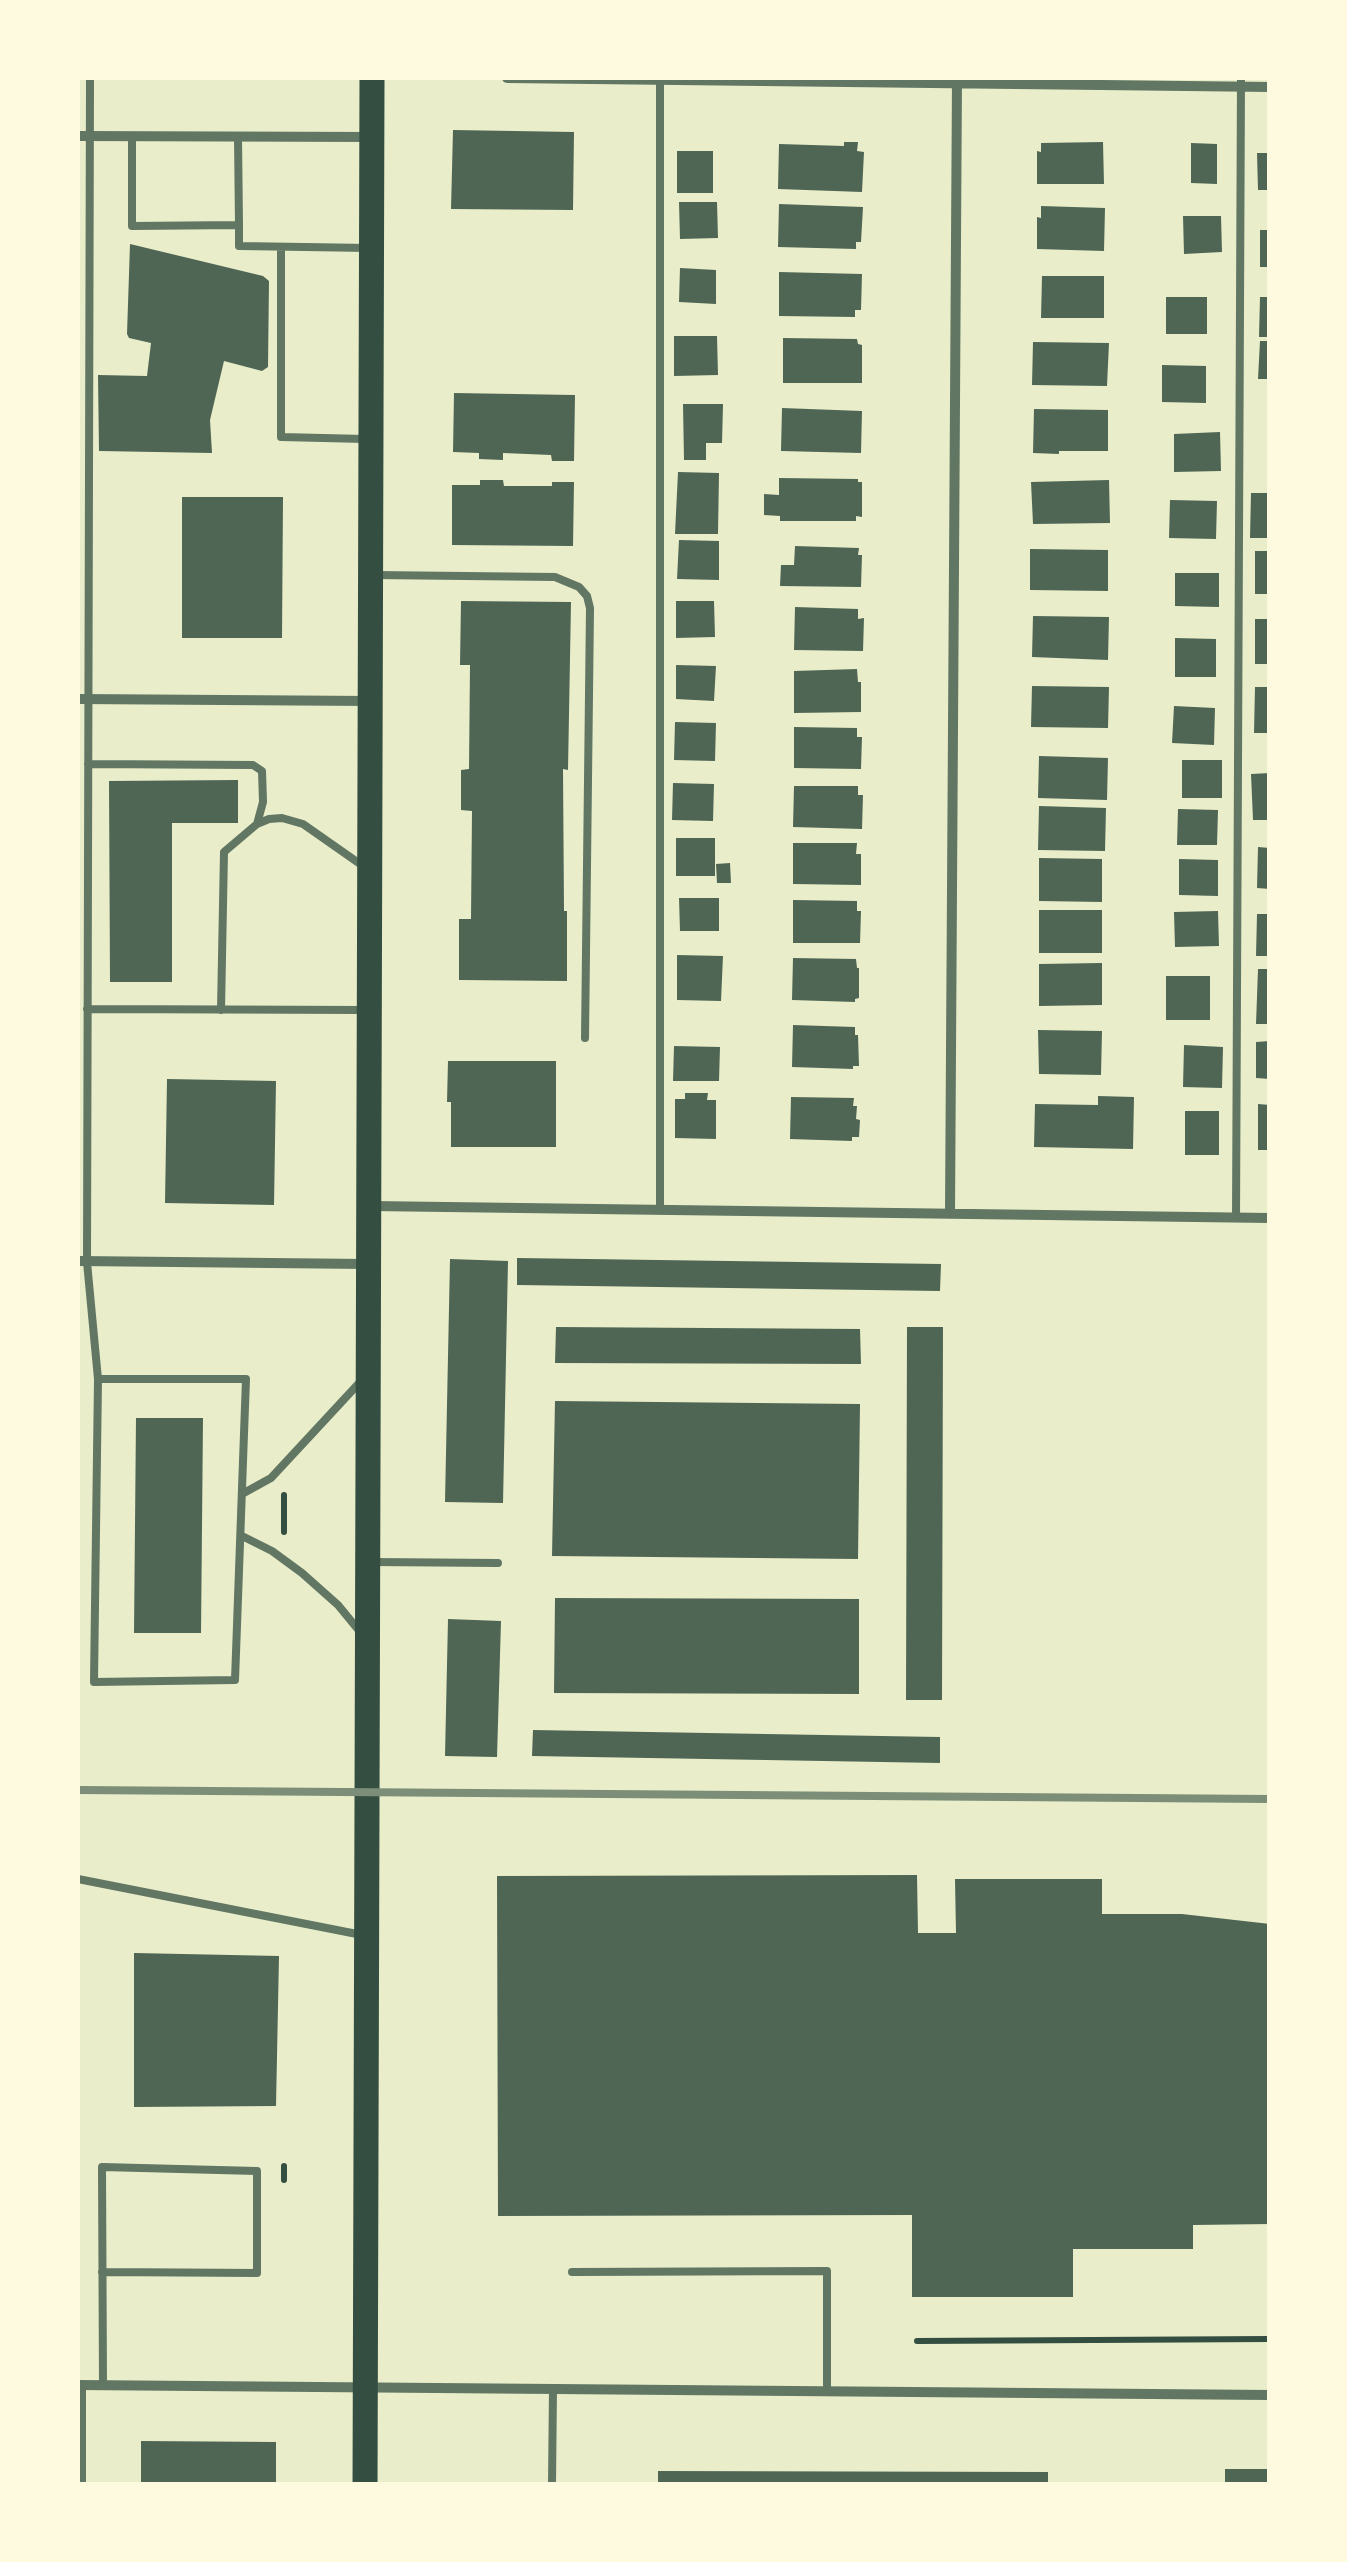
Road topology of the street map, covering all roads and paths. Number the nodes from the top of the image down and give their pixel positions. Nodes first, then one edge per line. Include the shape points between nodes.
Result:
1 (90, 78) edge
2 (372, 78) edge
3 (507, 78) edge
4 (660, 78) edge
5 (956, 80) edge
6 (1241, 82) edge
7 (1270, 87) edge
8 (78, 136) edge
9 (90, 136) junction
10 (132, 136) junction
11 (238, 137) junction
12 (371, 138) junction
13 (240, 225) junction
14 (281, 246) junction
15 (371, 248) junction
16 (78, 418) edge
17 (90, 419) junction
18 (370, 439) junction
19 (370, 575) junction
20 (83, 699) edge
21 (370, 701) junction
22 (88, 764) junction
23 (257, 824) junction
24 (369, 870) junction
25 (83, 974) edge
26 (88, 1009) junction
27 (221, 1010) junction
28 (368, 1010) junction
29 (585, 1038) dead end
30 (368, 1206) junction
31 (660, 1210) junction
32 (950, 1213) junction
33 (1236, 1217) junction
34 (1270, 1218) edge
35 (82, 1262) edge
36 (368, 1264) junction
37 (368, 1374) junction
38 (98, 1379) junction
39 (242, 1494) junction
40 (284, 1495) dead end
41 (242, 1536) junction
42 (284, 1544) dead end
43 (367, 1562) junction
44 (498, 1562) dead end
45 (367, 1640) junction
46 (78, 1879) edge
47 (366, 1936) junction
48 (284, 2166) dead end
49 (284, 2180) dead end
50 (102, 2272) junction
51 (572, 2272) dead end
52 (1270, 2339) edge
53 (917, 2341) dead end
54 (80, 2386) edge
55 (102, 2386) junction
56 (365, 2386) junction
57 (553, 2388) junction
58 (828, 2390) junction
59 (1270, 2395) edge
60 (82, 2484) edge
61 (365, 2484) edge
62 (552, 2484) edge

1 - 9 lane
2 - 12 main road
3 - 4 street
4 - 5 street
4 - 31 lane
5 - 6 street
5 - 32 street
6 - 7 street
6 - 33 lane
8 - 9 street
9 - 10 street
9 - 17 lane
10 - 11 street
10 - 13 lane via 132,226
11 - 12 street
11 - 13 lane
12 - 15 main road
13 - 14 lane via 239,246
14 - 15 lane
14 - 18 lane via 280,437
15 - 18 main road
16 - 17 lane
17 - 20 lane
18 - 19 main road
19 - 21 main road
19 - 29 lane via 555,577 588,596
20 - 21 street
20 - 22 lane
21 - 24 main road
22 - 23 lane via 253,765 262,770
22 - 25 lane
23 - 24 lane via 282,818 302,824
23 - 27 lane via 224,852
24 - 28 main road
25 - 26 lane
26 - 27 lane
26 - 35 lane
27 - 28 lane
28 - 30 main road
30 - 31 street
30 - 36 main road
31 - 32 street
32 - 33 street
33 - 34 street
35 - 36 street
35 - 38 lane
36 - 37 main road
37 - 39 lane via 272,1478
37 - 43 main road
38 - 39 lane via 246,1379
38 - 41 lane via 94,1682 235,1680
39 - 41 lane
40 - 42 path
41 - 45 lane via 302,1573
43 - 44 lane
43 - 45 main road
45 - 47 main road
46 - 47 lane
47 - 56 main road
48 - 49 path
50 - 50 lane via 102,2166 257,2171 258,2272
50 - 55 lane
51 - 58 lane via 827,2272
52 - 53 path
54 - 55 street
54 - 60 lane
55 - 56 street
56 - 57 street
56 - 61 main road
57 - 58 street
57 - 62 lane
58 - 59 street

